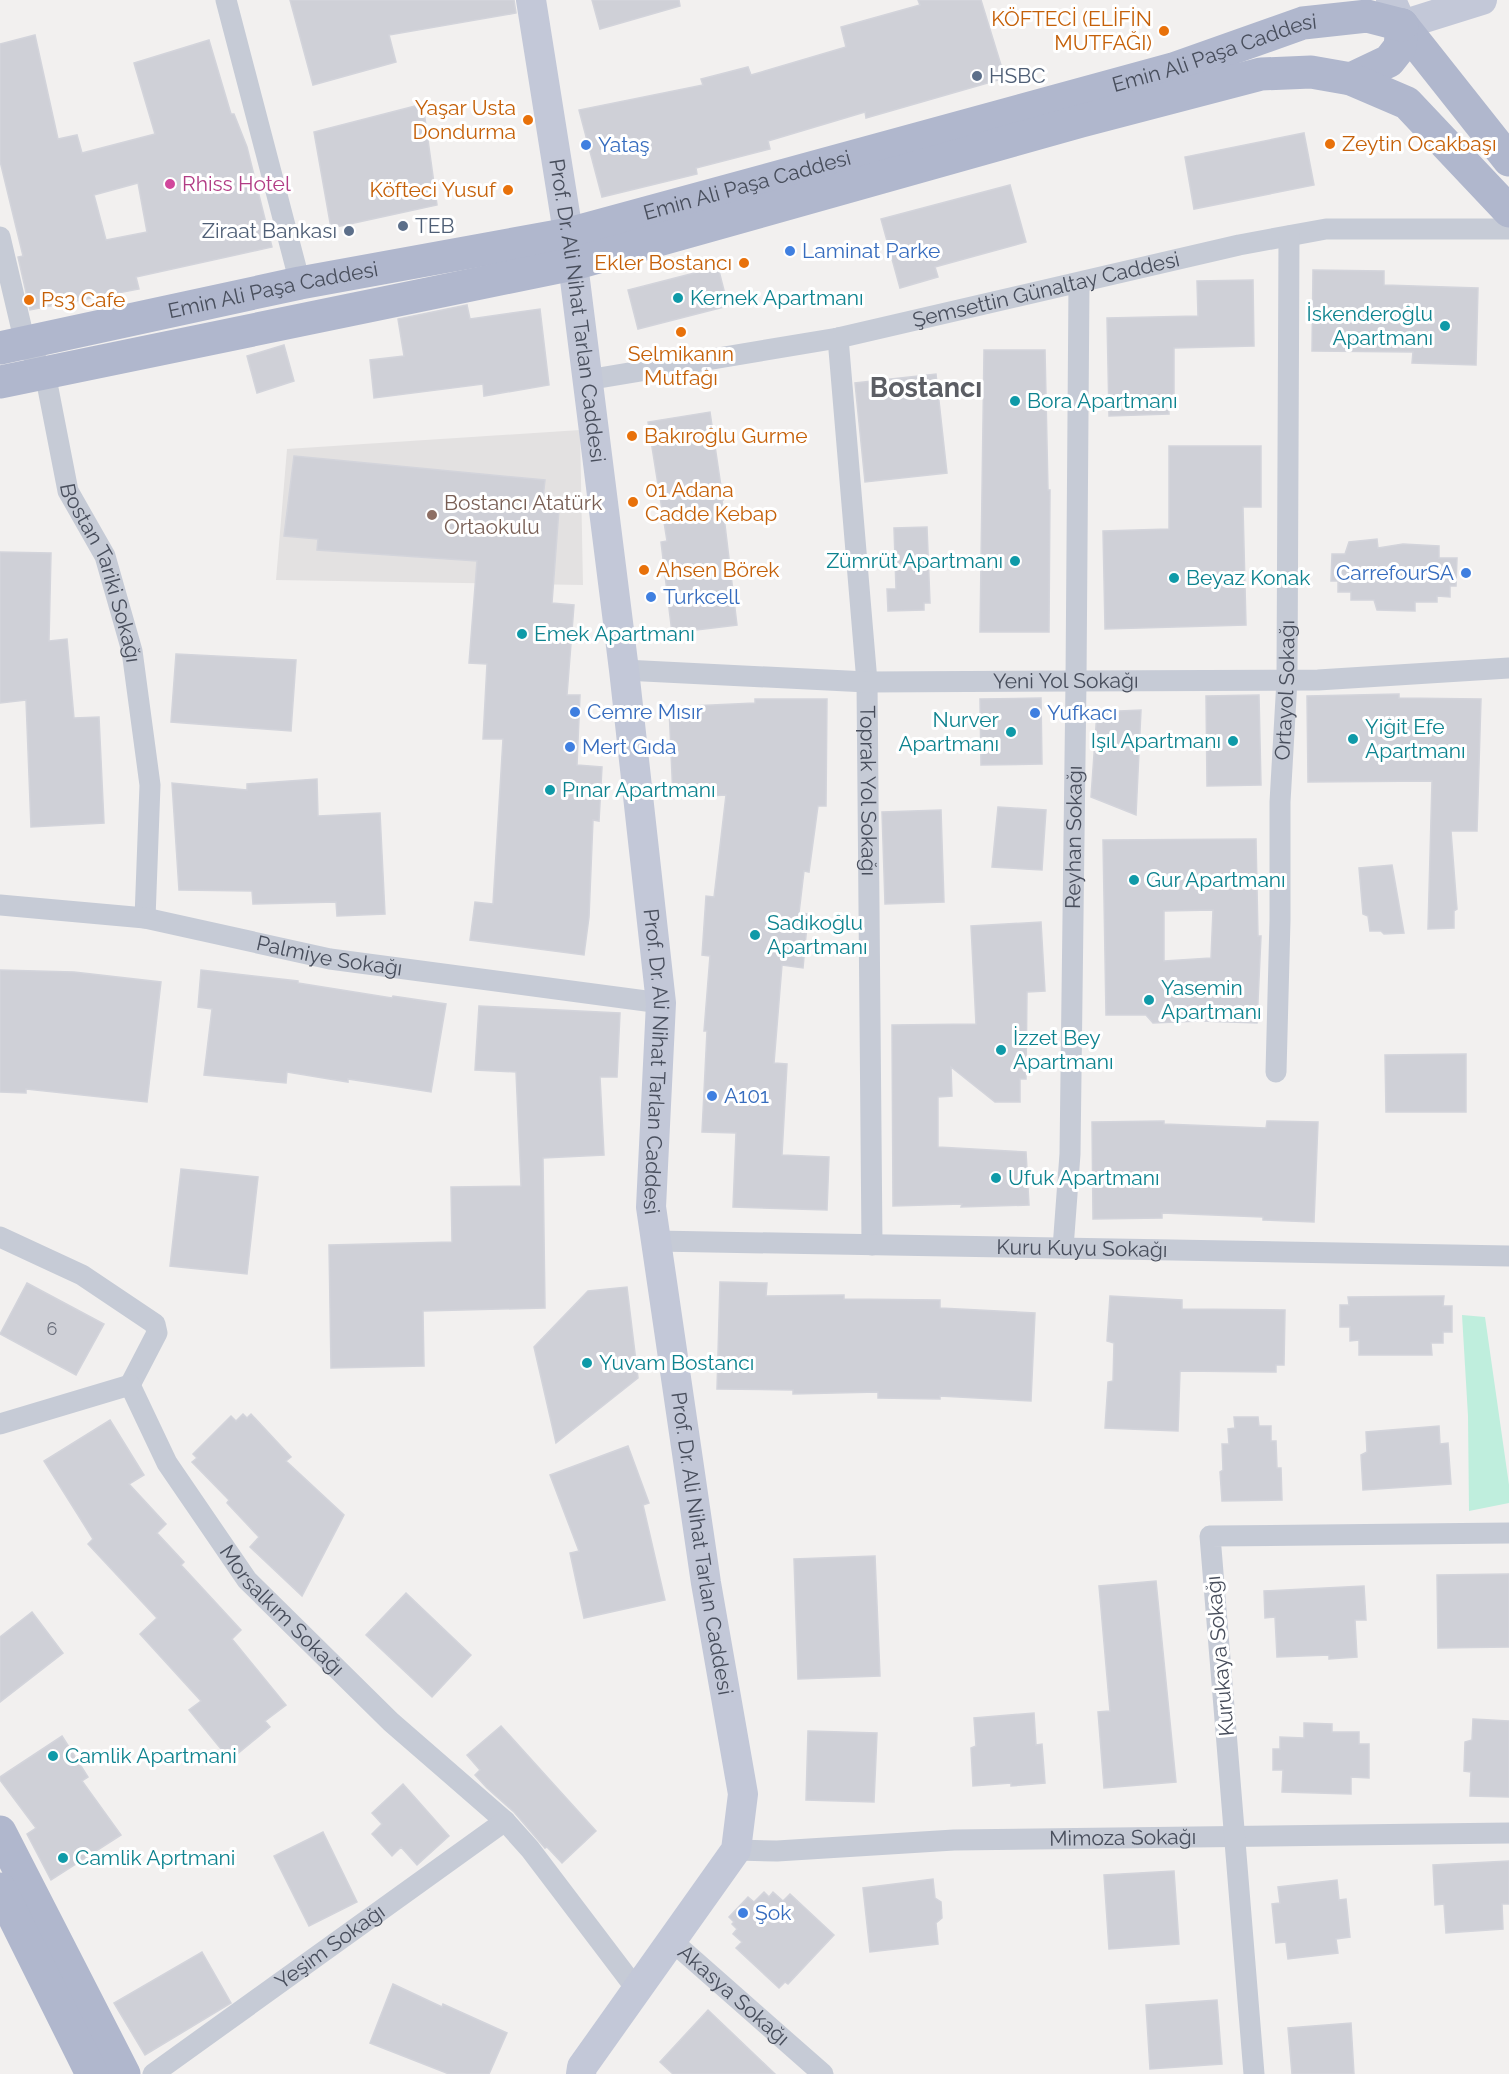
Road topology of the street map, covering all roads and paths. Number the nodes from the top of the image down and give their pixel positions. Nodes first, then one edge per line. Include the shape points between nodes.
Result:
1 (226, 0) edge
2 (531, 0) edge
3 (1482, 0) edge
4 (1397, 13) edge
5 (1351, 79) junction
6 (1509, 160) edge
7 (1509, 211) edge
8 (1509, 229) edge
9 (1289, 236) junction
10 (0, 237) edge
11 (571, 249) junction
12 (300, 283) junction
13 (1078, 283) junction
14 (838, 338) junction
15 (12, 345) edge
16 (45, 373) junction
17 (587, 380) junction
18 (0, 382) edge
19 (1509, 668) edge
20 (624, 670) junction
21 (1287, 680) junction
22 (1076, 681) junction
23 (867, 682) junction
24 (0, 905) edge
25 (145, 918) junction
26 (661, 1003) junction
27 (1276, 1072) dead end
28 (0, 1237) edge
29 (656, 1240) junction
30 (872, 1245) junction
31 (1063, 1248) junction
32 (1509, 1256) edge
33 (130, 1385) junction
34 (0, 1424) edge
35 (1509, 1533) edge
36 (506, 1821) junction
37 (0, 1832) edge
38 (1509, 1833) edge
39 (1235, 1837) junction
40 (736, 1850) junction
41 (0, 1889) edge
42 (672, 1941) junction
43 (637, 1990) junction
44 (92, 2074) edge
45 (124, 2074) edge
46 (153, 2074) edge
47 (581, 2074) edge
48 (823, 2074) edge
49 (1254, 2074) edge

1 - 12 street
2 - 11 main road, Prof. Dr. Ali Nihat Tarlan Caddesi
3 - 4 main road
4 - 5 main road via 1400,47 1389,61
4 - 6 main road
4 - 11 main road, Emin Ali Paşa Caddesi via 1303,23 1173,69
5 - 7 main road via 1407,103
5 - 11 main road, Emin Ali Paşa Caddesi via 1311,72 1261,74
8 - 9 street, Şemsettin Günaltay Caddesi via 1326,229
9 - 13 street, Şemsettin Günaltay Caddesi
9 - 21 street, Ortayol Sokağı
10 - 15 street, Bostan Tariki Sokağı
11 - 12 main road, Emin Ali Paşa Caddesi
11 - 16 main road, Emin Ali Paşa Caddesi
11 - 17 main road, Prof. Dr. Ali Nihat Tarlan Caddesi
12 - 15 main road, Emin Ali Paşa Caddesi
13 - 14 street, Şemsettin Günaltay Caddesi
13 - 22 street, Reyhan Sokağı
14 - 17 street, Şemsettin Günaltay Caddesi
14 - 23 street, Toprak Yol Sokağı
15 - 16 street, Bostan Tariki Sokağı
16 - 18 main road, Emin Ali Paşa Caddesi
16 - 25 street, Bostan Tariki Sokağı via 68,491 105,556 132,651 150,785
17 - 20 main road, Prof. Dr. Ali Nihat Tarlan Caddesi
19 - 21 street, Yeni Yol Sokağı
20 - 23 street, Yeni Yol Sokağı
20 - 26 main road, Prof. Dr. Ali Nihat Tarlan Caddesi
21 - 22 street, Yeni Yol Sokağı
21 - 27 street, Ortayol Sokağı via 1280,802
22 - 23 street, Yeni Yol Sokağı
22 - 31 street, Reyhan Sokağı via 1070,1154
23 - 30 street, Toprak Yol Sokağı
24 - 25 street, Palmiye Sokağı
25 - 26 street, Palmiye Sokağı via 330,959
26 - 29 main road, Prof. Dr. Ali Nihat Tarlan Caddesi via 651,1207
28 - 33 street via 82,1275 155,1324 157,1333
29 - 30 street, Kuru Kuyu Sokağı
29 - 40 main road, Prof. Dr. Ali Nihat Tarlan Caddesi via 706,1583 743,1794
30 - 31 street, Kuru Kuyu Sokağı
31 - 32 street, Kuru Kuyu Sokağı
33 - 34 street
33 - 36 street, Morsalkım Sokağı via 167,1463 247,1580 391,1722
35 - 39 street, Kurukaya Sokağı via 1210,1536
36 - 43 street, Morsalkım Sokağı
36 - 46 street, Yeşim Sokağı
37 - 45 main road
38 - 39 street, Mimoza Sokağı
39 - 40 street, Mimoza Sokağı via 954,1840
39 - 49 street, Kurukaya Sokağı
40 - 42 main road, Prof. Dr. Ali Nihat Tarlan Caddesi
41 - 44 main road
42 - 43 main road, Prof. Dr. Ali Nihat Tarlan Caddesi
42 - 48 street, Akasya Sokağı
43 - 47 main road, Prof. Dr. Ali Nihat Tarlan Caddesi via 582,2067

